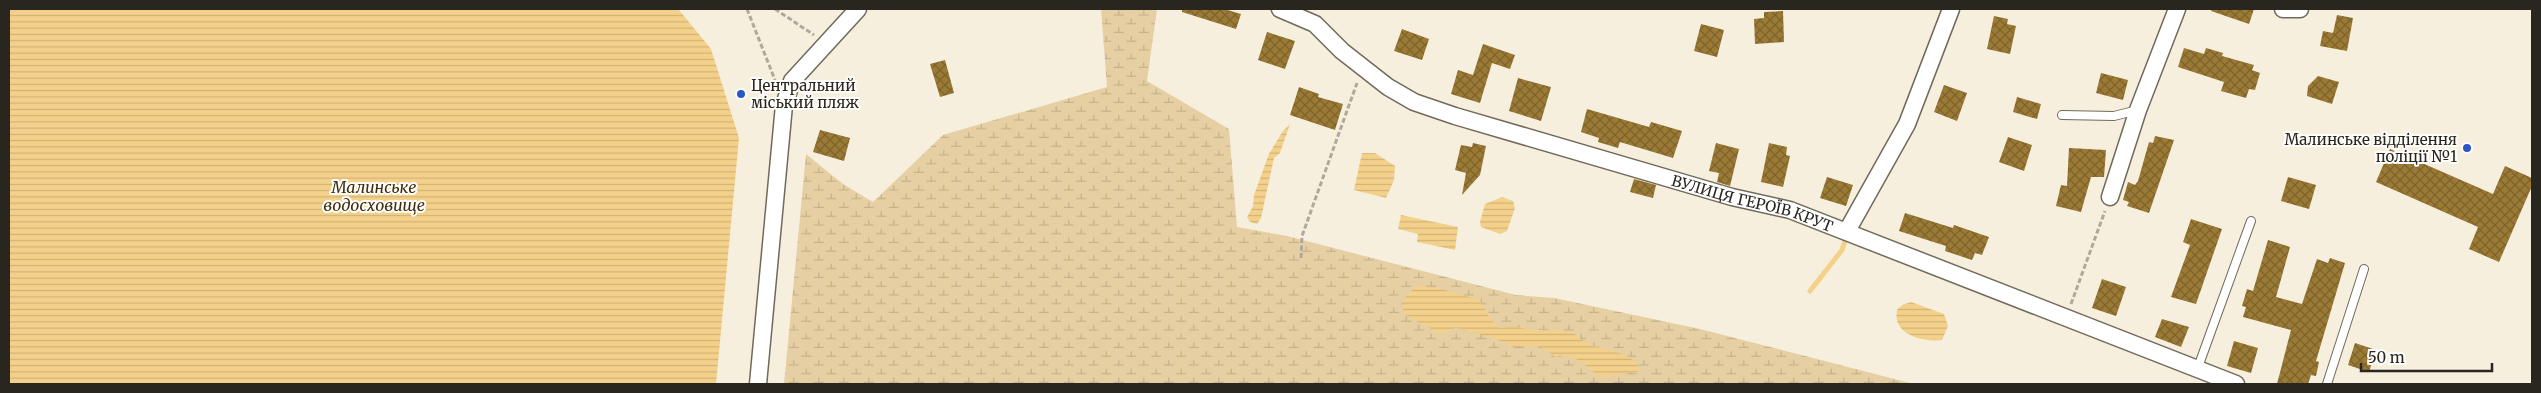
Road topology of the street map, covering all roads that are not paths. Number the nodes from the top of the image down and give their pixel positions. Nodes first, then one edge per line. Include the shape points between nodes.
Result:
1 (858, 9) edge
2 (1280, 9) edge
3 (1951, 9) edge
4 (2177, 9) edge
5 (2283, 9) edge
6 (2300, 9) edge
7 (2138, 110) junction
8 (2062, 115) dead end
9 (2110, 197) road end
10 (2251, 221) dead end
11 (1847, 231) junction
12 (2364, 269) dead end
13 (2197, 370) junction
14 (758, 384) edge
15 (2236, 384) edge
16 (2327, 384) edge

1 - 14 street via 792,81 784,105
2 - 11 street, ВУЛИЦЯ ГЕРОЇВ КРУТ via 1315,24 1363,68 1414,102 1732,197 1778,206
3 - 11 street via 1907,124
4 - 7 street
5 - 6 street
7 - 8 lane via 2114,116
7 - 9 street
10 - 13 lane
11 - 13 street, ВУЛИЦЯ ГЕРОЇВ КРУТ
12 - 16 lane
13 - 15 street, ВУЛИЦЯ ГЕРОЇВ КРУТ

